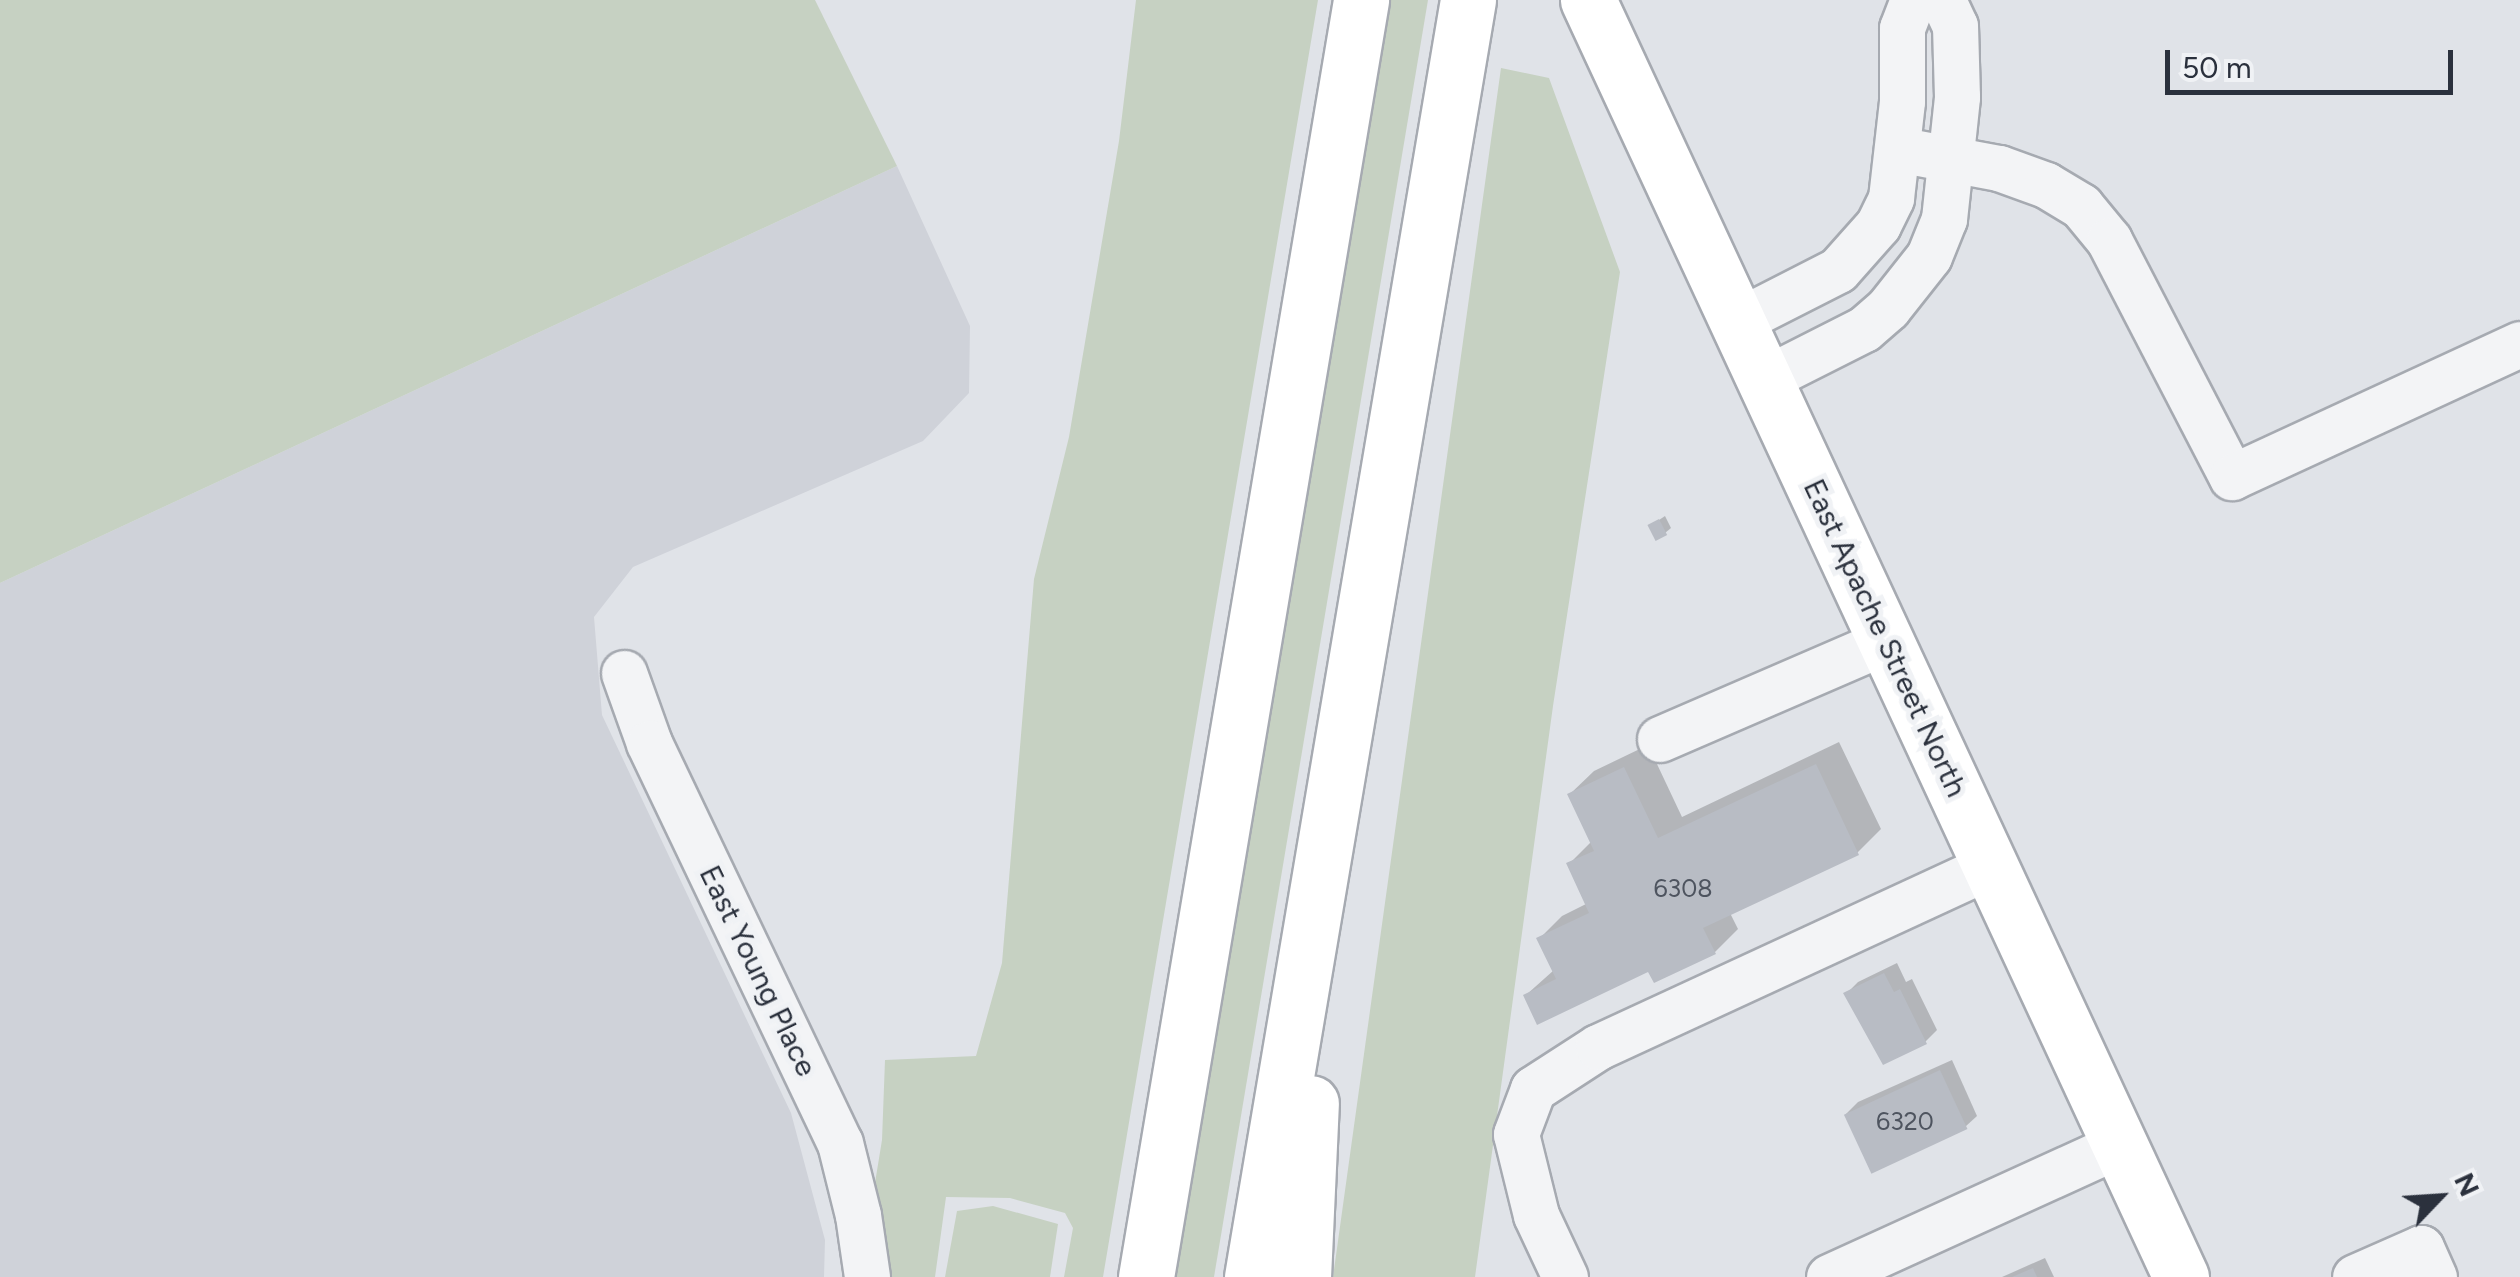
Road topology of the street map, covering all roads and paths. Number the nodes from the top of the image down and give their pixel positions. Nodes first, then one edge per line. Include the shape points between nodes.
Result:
1 (1362, 0) edge
2 (1468, 0) edge
3 (1588, 0) edge
4 (1913, 0) edge
5 (1943, 0) edge
6 (1897, 149) junction
7 (1950, 159) junction
8 (1738, 321) junction
9 (2520, 344) edge
10 (1765, 379) junction
11 (1886, 641) junction
12 (624, 673) dead end
13 (1660, 740) dead end
14 (1323, 860) junction
15 (1990, 866) junction
16 (2119, 1145) junction
17 (866, 1277) edge
18 (1146, 1277) edge
19 (1252, 1277) edge
20 (1303, 1277) edge
21 (1565, 1277) edge
22 (1829, 1277) edge
23 (2181, 1277) edge
24 (2355, 1277) edge
25 (2434, 1277) edge

1 - 18 main road
2 - 14 main road
3 - 8 main road, East Apache Street North
4 - 6 street via 1902,28
5 - 7 street via 1955,26 1958,98
6 - 7 street
6 - 8 street via 1891,198 1860,248 1838,270
7 - 9 street via 1999,168 2081,206 2109,240 2232,477
7 - 10 street via 1944,219 1929,256 1888,308 1864,329
8 - 10 main road, East Apache Street North
10 - 11 main road, East Apache Street North
11 - 13 street
11 - 15 main road, East Apache Street North
12 - 17 street, East Young Place via 648,743 840,1143
14 - 19 main road
14 - 20 main road
15 - 16 main road, East Apache Street North
15 - 21 street via 1598,1047 1533,1089 1516,1134 1536,1215
16 - 22 street
16 - 23 main road, East Apache Street North
24 - 25 street via 2420,1248

